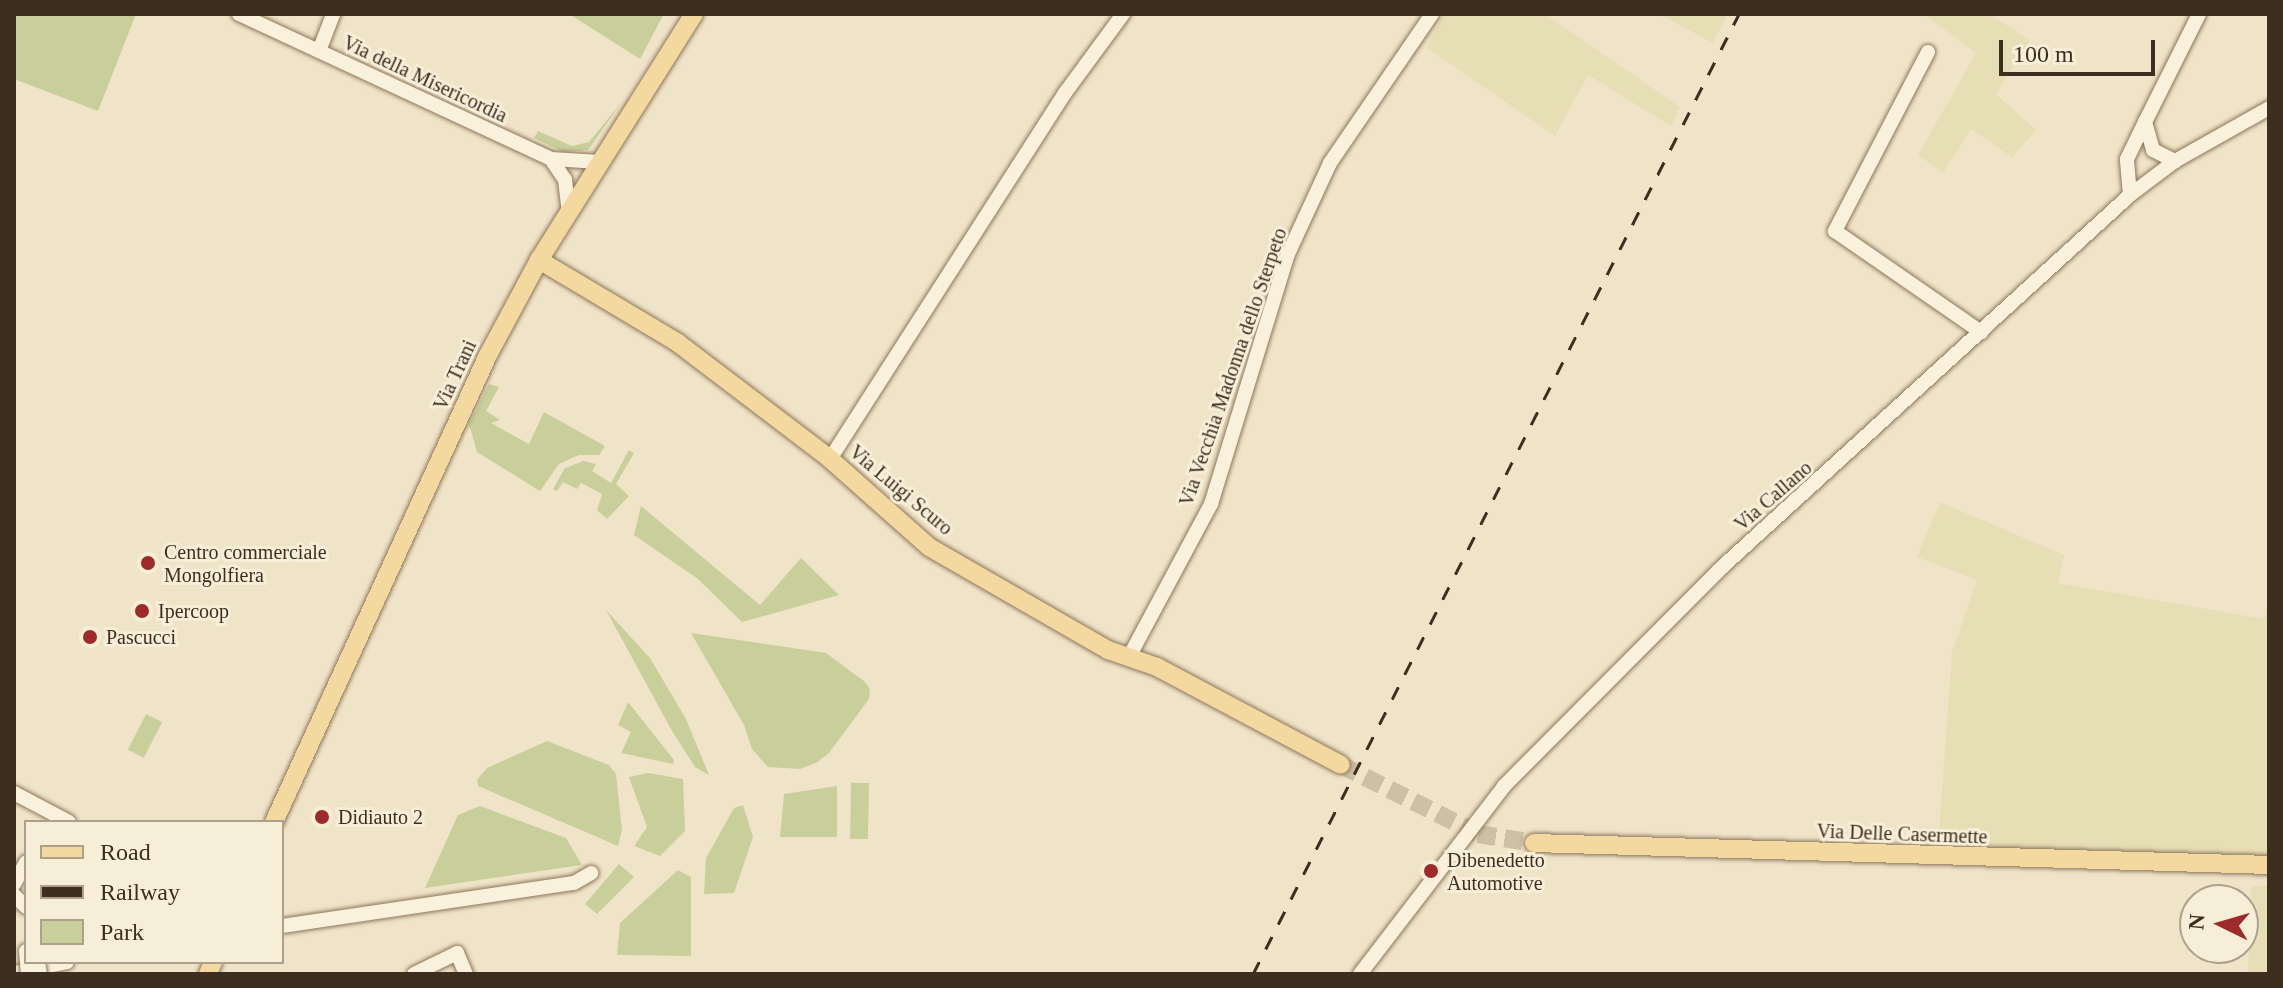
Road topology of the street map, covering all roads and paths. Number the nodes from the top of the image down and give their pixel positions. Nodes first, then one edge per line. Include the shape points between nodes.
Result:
1 (239, 14) edge
2 (333, 14) edge
3 (694, 14) edge
4 (1123, 14) edge
5 (1432, 14) edge
6 (2199, 14) edge
7 (319, 51) junction
8 (1928, 52) dead end
9 (2269, 108) edge
10 (2145, 122) junction
11 (551, 159) junction
12 (2175, 161) junction
13 (600, 162) junction
14 (2130, 195) junction
15 (569, 215) junction
16 (539, 260) junction
17 (1981, 332) junction
18 (830, 459) junction
19 (1129, 657) junction
20 (1341, 765) tunnel mouth
21 (295, 778) junction
22 (14, 793) edge
23 (65, 820) edge
24 (267, 820) edge
25 (275, 820) edge
26 (1534, 843) tunnel mouth
27 (2269, 865) edge
28 (24, 866) edge
29 (591, 873) dead end
30 (14, 884) edge
31 (284, 926) edge
32 (57, 964) edge
33 (14, 973) edge
34 (414, 974) edge
35 (466, 974) edge
36 (1360, 974) edge

1 - 7 street, Via della Misericordia
2 - 7 street
3 - 13 main road, Via Trani
4 - 18 street via 1065,93
5 - 19 street, Via Vecchia Madonna dello Sterpeto via 1330,163 1288,254 1211,504
6 - 10 street
7 - 11 street, Via della Misericordia
8 - 17 street via 1835,231
9 - 12 street, Via Callano
10 - 12 street via 2153,150
10 - 14 street via 2127,159
11 - 13 street, Via della Misericordia
11 - 15 street via 565,180
12 - 14 street, Via Callano
13 - 15 main road, Via Trani
14 - 17 street, Via Callano
15 - 16 main road, Via Trani
16 - 18 main road, Via Luigi Scuro via 678,343
16 - 21 main road, Via Trani via 481,369
17 - 36 street, Via Callano via 1720,569 1504,786
18 - 19 main road, Via Luigi Scuro via 929,547
19 - 20 main road, Via Luigi Scuro
21 - 24 main road, Via Trani
21 - 25 main road, Via Trani
22 - 23 street
26 - 27 main road, Via Delle Casermette
28 - 30 street
29 - 31 street via 574,883
32 - 33 street
34 - 35 street via 457,953

